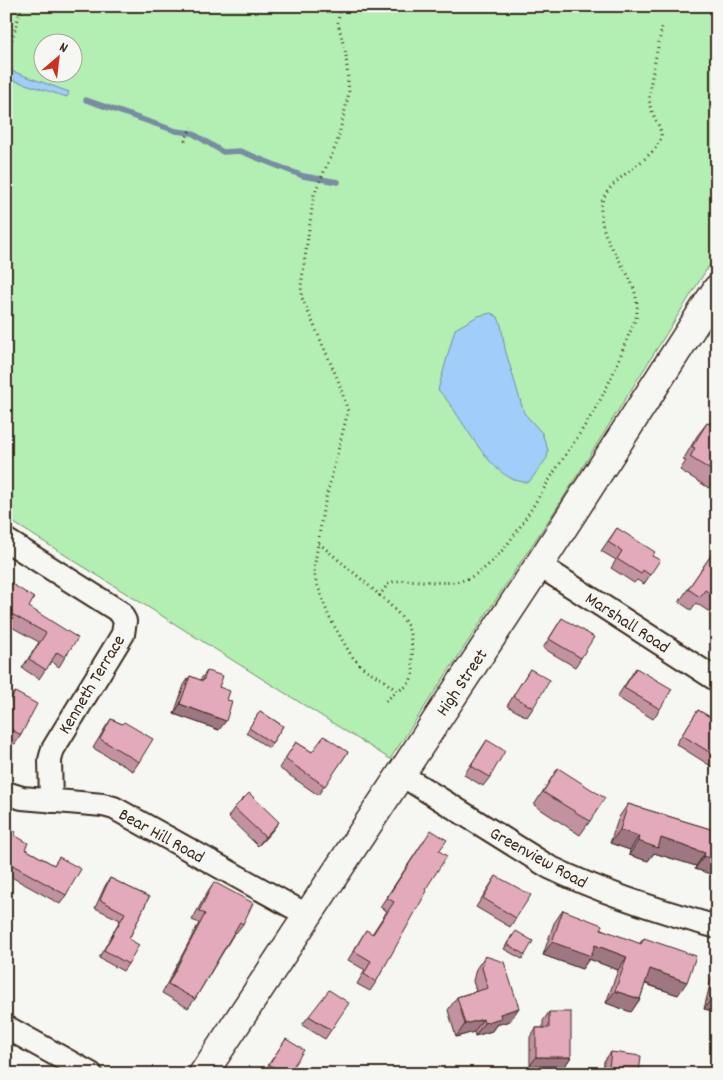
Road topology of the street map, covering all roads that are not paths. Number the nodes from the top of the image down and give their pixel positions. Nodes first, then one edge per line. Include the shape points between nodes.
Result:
1 (717, 289) edge
2 (6, 540) edge
3 (539, 565) junction
4 (717, 680) edge
5 (400, 774) junction
6 (6, 793) edge
7 (51, 801) junction
8 (307, 915) junction
9 (717, 927) edge
10 (6, 1027) edge
11 (91, 1074) edge
12 (203, 1074) edge

1 - 3 street, High Street
2 - 7 street, Kenneth Terrace via 120,612 125,621 122,634 53,749 50,760
3 - 4 street, Marshall Road
3 - 5 street, High Street
5 - 8 street, High Street
5 - 9 street, Greenview Road via 549,867 620,897
6 - 7 street, Bear Hill Road
7 - 8 street, Bear Hill Road via 114,808
8 - 12 street, High Street
10 - 11 street

